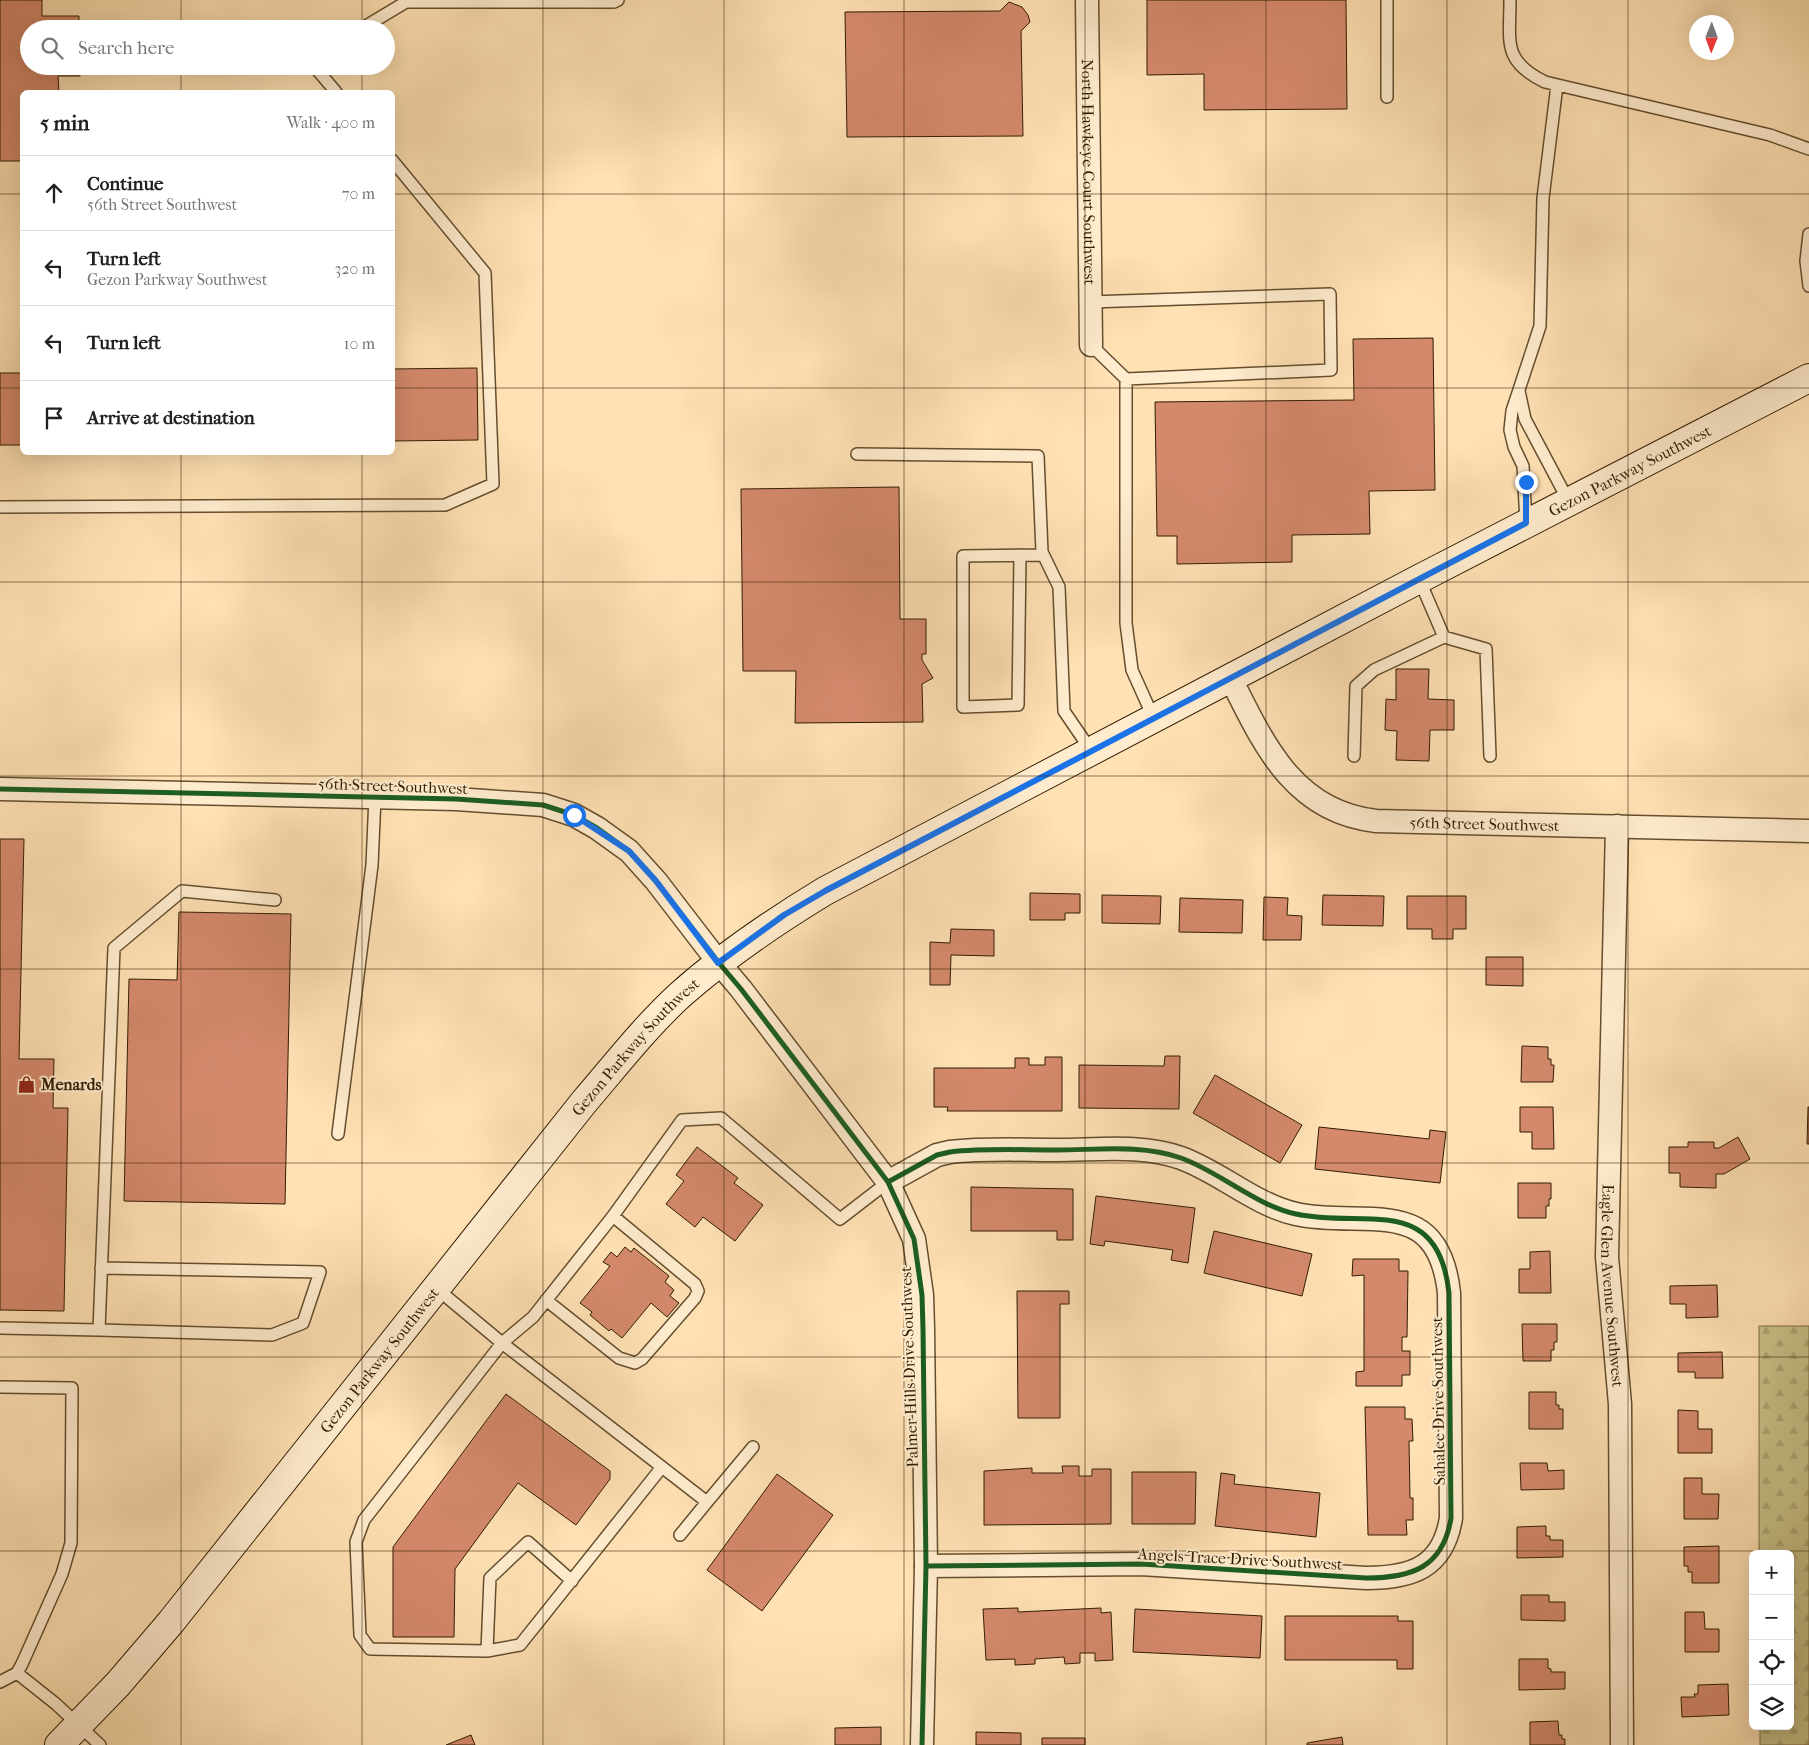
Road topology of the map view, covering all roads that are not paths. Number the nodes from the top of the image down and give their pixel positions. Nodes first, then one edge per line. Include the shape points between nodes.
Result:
1 (618, 0) edge
2 (1087, 0) edge
3 (1387, 0) edge
4 (1510, 0) edge
5 (376, 20) edge
6 (322, 75) edge
7 (1557, 84) junction
8 (334, 90) edge
9 (1387, 97) dead end
10 (1809, 149) edge
11 (395, 164) edge
12 (1809, 234) edge
13 (1809, 286) edge
14 (1090, 302) junction
15 (1091, 345) joint
16 (1126, 378) junction
17 (1809, 378) edge
18 (1519, 391) junction
19 (857, 454) dead end
20 (1569, 502) junction
21 (0, 507) edge
22 (1526, 523) junction
23 (1020, 555) junction
24 (1043, 555) junction
25 (1419, 579) junction
26 (1444, 637) junction
27 (1231, 679) junction
28 (1154, 719) junction
29 (1092, 752) junction
30 (1354, 756) dead end
31 (1490, 756) dead end
32 (0, 789) edge
33 (375, 798) junction
34 (1617, 826) junction
35 (1809, 831) edge
36 (275, 900) dead end
37 (718, 963) junction
38 (338, 1134) dead end
39 (888, 1182) junction
40 (613, 1216) junction
41 (101, 1268) junction
42 (436, 1288) junction
43 (546, 1300) junction
44 (0, 1328) edge
45 (99, 1330) junction
46 (502, 1343) junction
47 (0, 1387) edge
48 (753, 1447) dead end
49 (662, 1467) junction
50 (707, 1502) junction
51 (680, 1535) dead end
52 (1429, 1563) joint
53 (926, 1566) junction
54 (572, 1581) junction
55 (487, 1651) junction
56 (17, 1673) junction
57 (0, 1682) edge
58 (79, 1726) junction
59 (60, 1745) edge
60 (100, 1745) edge
61 (922, 1745) edge
62 (1622, 1745) edge

1 - 5 lane via 406,2
2 - 14 street, North Hawkeye Court Southwest
3 - 9 lane
4 - 7 lane via 1510,45 1516,59 1522,69
6 - 8 lane
7 - 10 lane via 1770,135
7 - 18 lane via 1543,198 1540,326
11 - 21 lane via 486,273 493,484 445,506
12 - 13 lane via 1806,261
14 - 15 street, North Hawkeye Court Southwest
14 - 16 lane via 1330,294 1331,370
15 - 16 lane
16 - 28 lane via 1126,624 1132,670
17 - 20 main road, Gezon Parkway Southwest
18 - 20 lane via 1528,426
18 - 22 lane via 1510,430 1523,466
19 - 24 lane via 1038,456
20 - 22 main road, Gezon Parkway Southwest
22 - 25 main road, Gezon Parkway Southwest
23 - 23 lane via 963,556 963,707 1018,705
23 - 24 lane
24 - 29 lane via 1059,587 1064,711
25 - 26 lane
25 - 27 main road, Gezon Parkway Southwest
26 - 30 lane via 1374,670 1356,686
26 - 31 lane via 1486,649
27 - 28 main road, Gezon Parkway Southwest
27 - 34 street, 56th Street Southwest via 1259,733 1288,776 1310,796 1336,812 1376,821
28 - 29 main road, Gezon Parkway Southwest
29 - 37 main road, Gezon Parkway Southwest via 825,891 784,915
32 - 33 street, 56th Street Southwest
33 - 37 street, 56th Street Southwest via 543,804 574,815 629,851
33 - 38 lane via 372,865
34 - 35 street, 56th Street Southwest
34 - 62 street, Eagle Glen Avenue Southwest via 1607,1257 1620,1404
36 - 41 lane via 182,891 114,948
37 - 39 street, Palmer Hills Drive Southwest
37 - 42 main road, Gezon Parkway Southwest via 680,996 584,1102
39 - 40 lane via 840,1219 721,1118 682,1120
39 - 52 street, Sahalee Drive Southwest via 938,1154 950,1152 1152,1150 1194,1163 1286,1211 1312,1216 1399,1221 1420,1231 1443,1261 1449,1293 1451,1518 1447,1538
39 - 53 street, Palmer Hills Drive Southwest via 914,1239 922,1295
40 - 43 lane
40 - 43 lane via 695,1284 698,1291 695,1298 635,1363 619,1358
41 - 45 lane
41 - 45 lane via 320,1272 303,1323 272,1335
42 - 46 lane
42 - 58 main road, Gezon Parkway Southwest via 171,1622
43 - 46 lane via 533,1317
44 - 45 lane
46 - 49 lane
46 - 55 lane via 364,1520 356,1542 360,1635 370,1649
47 - 56 lane via 72,1388 71,1543 62,1574
48 - 50 lane
49 - 50 lane
49 - 54 lane
50 - 51 lane
52 - 53 street, Angels Trace Drive Southwest via 1409,1574 1383,1578 1141,1564
53 - 61 street, Palmer Hills Drive Southwest
54 - 55 lane via 520,1645
54 - 55 lane via 528,1542 490,1578
56 - 57 lane
56 - 58 lane
58 - 59 main road, Gezon Parkway Southwest
58 - 60 lane

